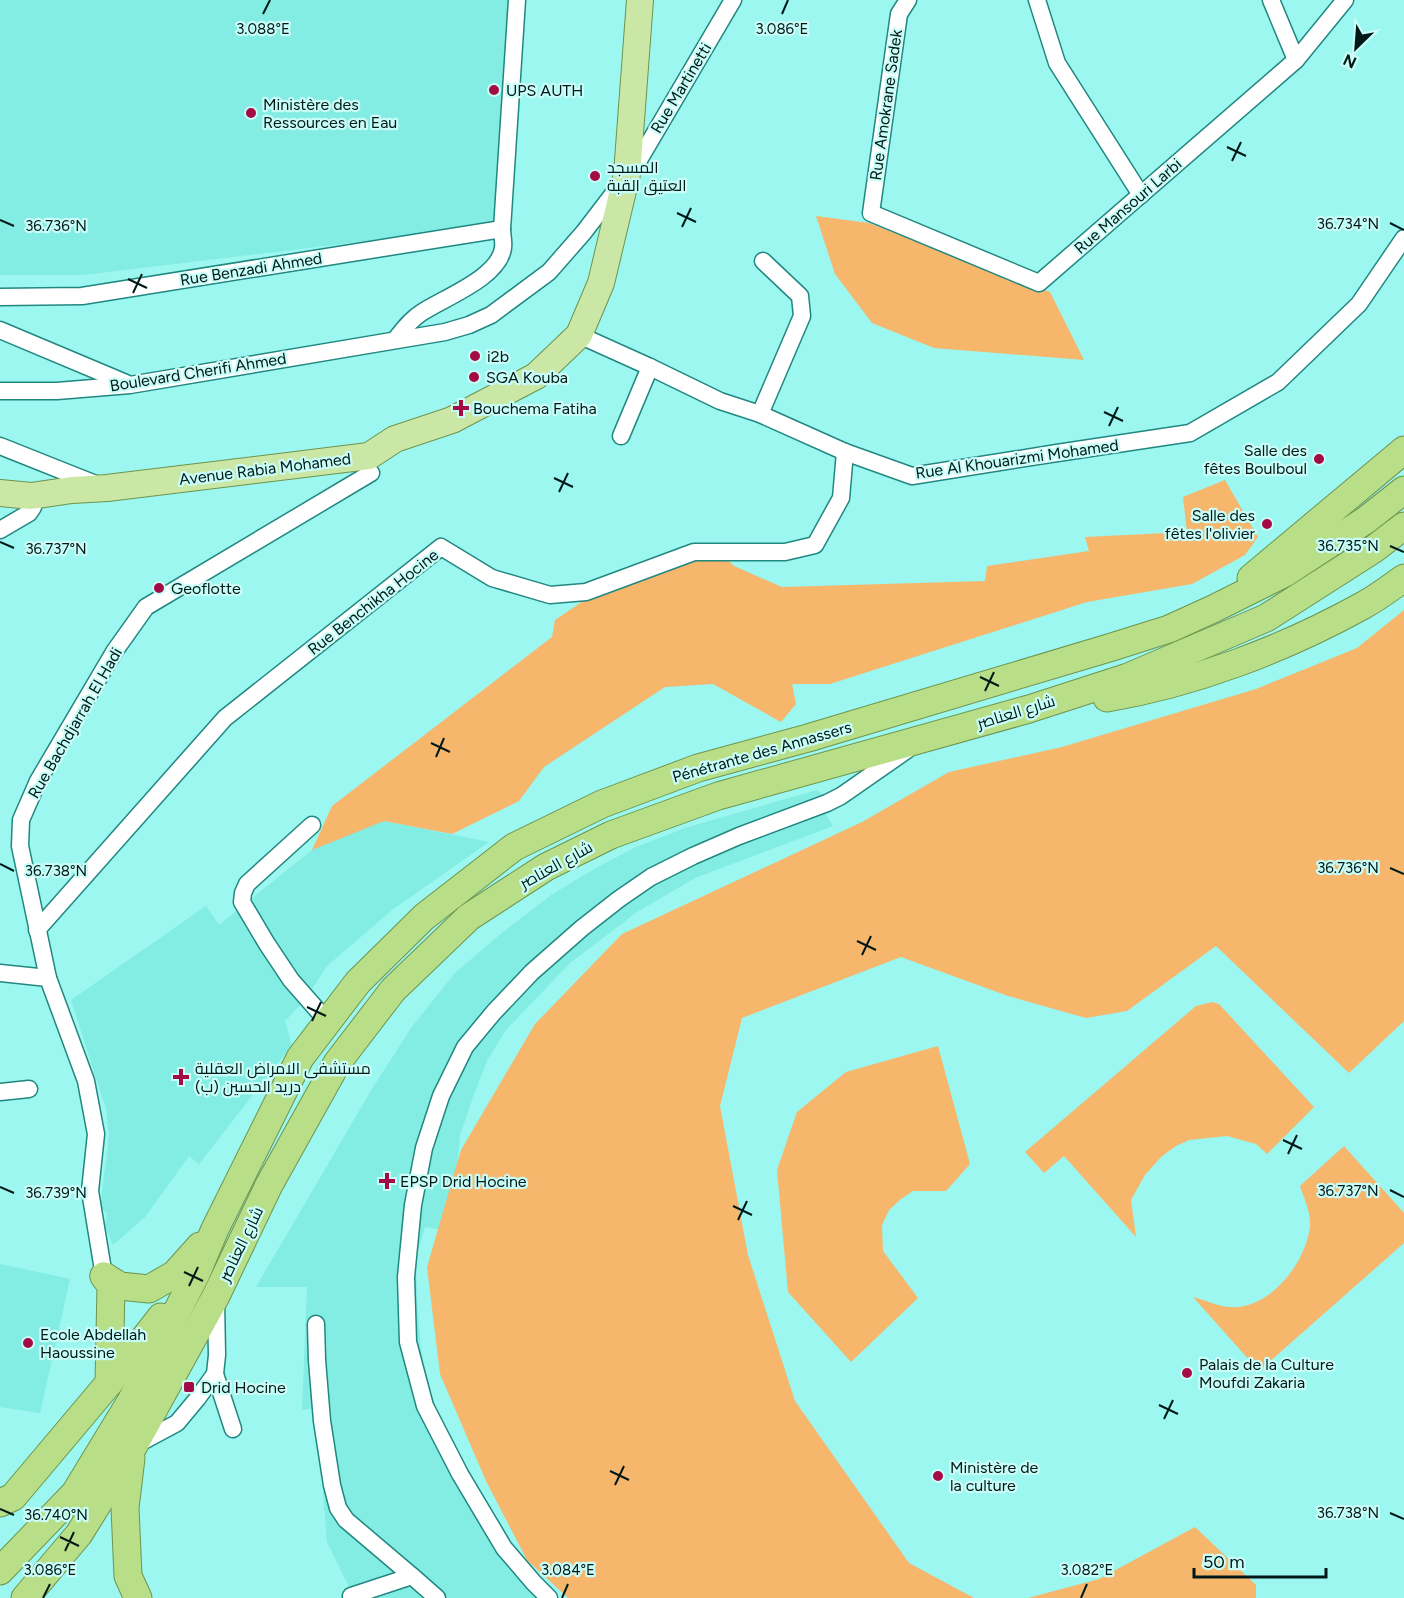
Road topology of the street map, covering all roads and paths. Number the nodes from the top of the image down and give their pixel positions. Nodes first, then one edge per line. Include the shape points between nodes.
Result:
1 (517, 0) edge
2 (640, 0) edge
3 (732, 0) edge
4 (908, 0) edge
5 (1037, 0) edge
6 (1271, 0) edge
7 (1345, 0) edge
8 (1296, 60) junction
9 (627, 174) junction
10 (1142, 195) junction
11 (871, 213) joint
12 (502, 229) junction
13 (1404, 238) edge
14 (763, 261) dead end
15 (0, 297) edge
16 (0, 330) edge
17 (579, 335) junction
18 (395, 340) junction
19 (650, 367) junction
20 (130, 385) junction
21 (0, 391) edge
22 (760, 414) junction
23 (621, 436) dead end
24 (0, 446) edge
25 (1404, 450) edge
26 (845, 452) junction
27 (371, 473) dead end
28 (107, 488) junction
29 (1404, 490) edge
30 (0, 493) edge
31 (31, 496) junction
32 (1404, 526) edge
33 (0, 530) edge
34 (1404, 578) edge
35 (1213, 609) junction
36 (1029, 709) junction
37 (921, 740) junction
38 (312, 825) dead end
39 (37, 930) junction
40 (0, 973) edge
41 (48, 978) junction
42 (327, 1021) junction
43 (29, 1089) dead end
44 (0, 1092) edge
45 (215, 1229) junction
46 (196, 1274) junction
47 (104, 1276) junction
48 (216, 1296) junction
49 (316, 1324) dead end
50 (215, 1374) junction
51 (109, 1383) junction
52 (233, 1430) dead end
53 (133, 1447) junction
54 (0, 1503) edge
55 (0, 1571) edge
56 (412, 1576) junction
57 (350, 1597) edge
58 (25, 1598) edge
59 (138, 1598) edge
60 (437, 1598) edge
61 (549, 1598) edge

1 - 12 street
2 - 9 main road, Avenue Rabia Mohamed
3 - 9 street, Rue Martinetti via 639,160
4 - 11 street, Rue Amokrane Sadek via 899,14
5 - 10 street via 1057,63
6 - 8 street
7 - 8 street, Rue Mansouri Larbi
8 - 10 street, Rue Mansouri Larbi
9 - 17 main road, Avenue Rabia Mohamed via 601,283
9 - 18 street, Rue Martinetti via 549,272 491,315 445,332
10 - 11 street, Rue Mansouri Larbi via 1039,283
12 - 15 street, Rue Benzadi Ahmed via 82,296
12 - 18 street via 500,260 464,289 409,322
13 - 26 street, Rue Al Khouarizmi Mohamed via 1359,304 1278,382 1190,434 912,476
14 - 22 street via 800,296 802,316
16 - 20 street
17 - 19 street, Rue Al Khouarizmi Mohamed
17 - 28 main road, Avenue Rabia Mohamed via 536,376 452,420 395,439 369,456
18 - 20 street, Boulevard Cherifi Ahmed
19 - 22 street, Rue Al Khouarizmi Mohamed via 720,401
19 - 23 street
20 - 21 street, Boulevard Cherifi Ahmed
22 - 26 street, Rue Al Khouarizmi Mohamed
24 - 28 street
25 - 35 highway
26 - 39 street, Rue Benchikha Hocine via 841,498 815,545 785,552 694,552 586,592 550,595 492,578 441,547 225,718
27 - 39 street, Rue Bachdjarrah El Hadi via 146,607 114,652 38,781 21,820 20,846
28 - 31 main road, Avenue Rabia Mohamed
29 - 35 highway, Pénétrante des Annassers via 1285,573
30 - 31 main road, Avenue Rabia Mohamed
31 - 33 street via 33,507 29,513
32 - 36 highway, شارع العناصر via 1266,618 1128,677
34 - 36 highway via 1363,606 1231,666 1160,687
35 - 42 highway, Pénétrante des Annassers via 1112,647 698,768 602,804 514,848 424,917 358,982
36 - 37 highway, شارع العناصر
37 - 48 highway, شارع العناصر via 718,796 611,835 546,867 469,917 393,990 337,1063 269,1185
37 - 61 street via 841,796 693,856 619,899 532,972 494,1012 465,1047 441,1095 424,1148 413,1205 406,1277 408,1342 425,1406 460,1474 504,1548
38 - 42 street via 247,884 242,902 291,981
39 - 41 street, Rue Bachdjarrah El Hadi
40 - 41 street
41 - 47 street, Rue Bachdjarrah El Hadi via 86,1081 96,1134 90,1191
42 - 45 highway, Pénétrante des Annassers via 300,1058
43 - 44 street
45 - 46 highway, Pénétrante des Annassers
45 - 47 highway via 175,1274 149,1289 120,1286
46 - 51 highway
46 - 55 highway, Pénétrante des Annassers via 131,1401 75,1493
47 - 51 highway via 111,1286
48 - 50 street
48 - 53 highway, شارع العناصر
49 - 56 street via 322,1421 338,1508 346,1520
50 - 52 street
50 - 53 street via 177,1423
51 - 54 highway via 13,1497
53 - 58 highway, شارع العناصر via 79,1534
53 - 59 highway via 125,1508 128,1576
56 - 57 street
56 - 60 street

